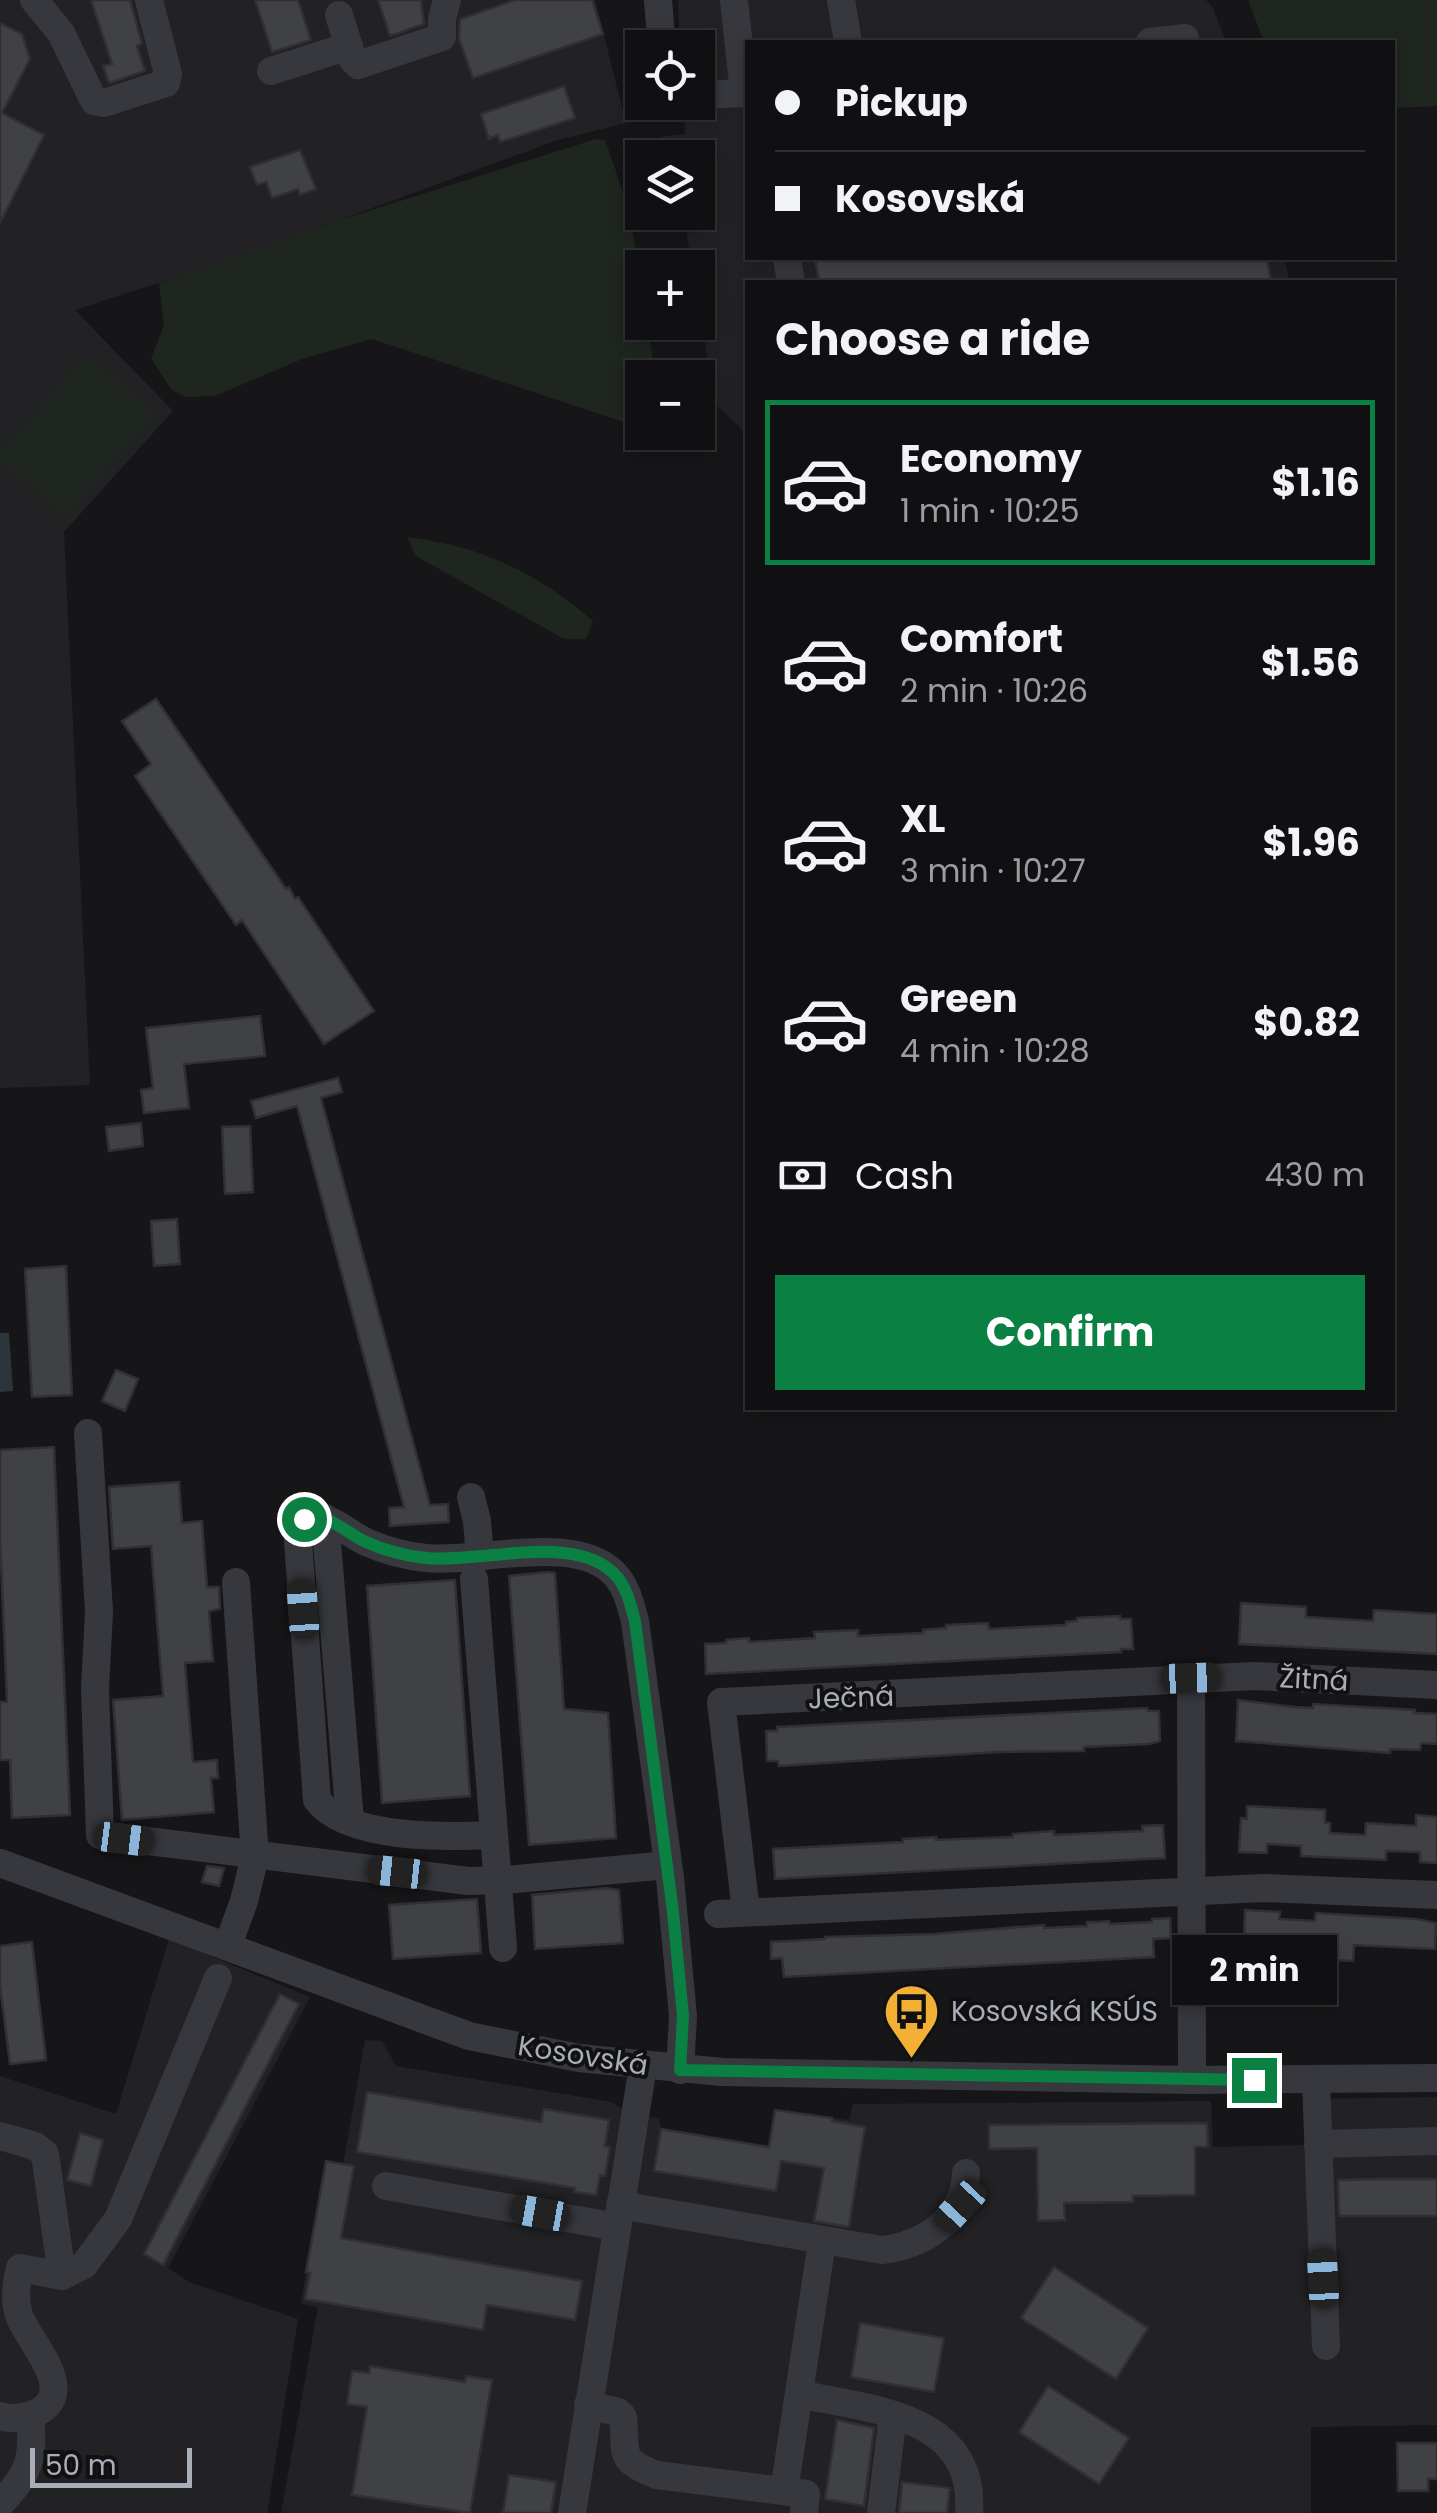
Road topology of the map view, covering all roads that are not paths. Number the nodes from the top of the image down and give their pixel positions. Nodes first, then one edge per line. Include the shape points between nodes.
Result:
1 (34, 0) edge
2 (150, 0) edge
3 (447, 0) edge
4 (658, 0) edge
5 (734, 0) edge
6 (841, 0) edge
7 (339, 15) dead end
8 (660, 30) edge
9 (1185, 38) dead end
10 (848, 40) edge
11 (1168, 40) edge
12 (349, 46) junction
13 (270, 71) dead end
14 (742, 94) edge
15 (715, 95) edge
16 (88, 1433) dead end
17 (471, 1497) dead end
18 (477, 1568) junction
19 (236, 1582) dead end
20 (1191, 1678) junction
21 (1437, 1685) edge
22 (494, 1835) junction
23 (256, 1856) junction
24 (0, 1863) edge
25 (668, 1866) junction
26 (497, 1880) junction
27 (1193, 1892) junction
28 (1437, 1895) edge
29 (228, 1945) junction
30 (503, 1948) dead end
31 (218, 1978) dead end
32 (643, 2066) junction
33 (680, 2070) junction
34 (1437, 2078) edge
35 (1192, 2080) junction
36 (1316, 2080) junction
37 (0, 2136) edge
38 (1436, 2140) edge
39 (1318, 2144) junction
40 (966, 2173) dead end
41 (386, 2186) dead end
42 (618, 2216) junction
43 (822, 2242) junction
44 (10, 2266) edge
45 (62, 2276) junction
46 (1326, 2346) dead end
47 (799, 2394) junction
48 (588, 2406) junction
49 (0, 2416) edge
50 (30, 2416) junction
51 (893, 2416) junction
52 (784, 2491) junction
53 (742, 2500) edge
54 (0, 2504) edge
55 (572, 2513) edge
56 (804, 2513) edge
57 (881, 2513) edge
58 (968, 2513) edge

1 - 2 street via 61,33 94,101 104,103 166,83
3 - 12 street via 442,37 358,65
4 - 8 street
5 - 14 street
6 - 10 street
7 - 12 street
9 - 11 street
12 - 13 street
14 - 15 street
16 - 23 street via 99,1611 100,1835
17 - 18 street
18 - 22 street
18 - 22 street via 398,1553 314,1516 304,1519 298,1541 318,1800 350,1821 416,1838
18 - 25 street via 564,1552 605,1566 626,1590
19 - 23 street
20 - 21 street, Žitná
20 - 27 street
20 - 27 street, Ječná via 721,1702 732,1912
22 - 26 street
23 - 26 street
23 - 29 street
24 - 29 street, Kosovská
25 - 26 street
25 - 33 street via 683,2016
26 - 30 street
27 - 28 street via 1278,1888
27 - 35 street
29 - 32 street, Kosovská via 470,2036
31 - 45 street via 118,2219 84,2264
32 - 33 street, Kosovská
32 - 42 street
33 - 35 street, Kosovská
34 - 36 street, Kosovská
35 - 36 street, Kosovská
36 - 39 street
37 - 45 street via 45,2154
38 - 39 street
39 - 46 street
40 - 43 street via 960,2206 924,2238 882,2250
41 - 42 street
42 - 43 street
42 - 48 street
43 - 47 street
44 - 45 street
44 - 50 street via 19,2315 52,2376 52,2396
47 - 51 street
47 - 52 street
48 - 53 street via 623,2417 622,2451 634,2467
48 - 55 street
49 - 50 street
50 - 54 street via 30,2462
51 - 57 street
51 - 58 street via 944,2438 969,2482
52 - 53 street
52 - 56 street via 806,2494

